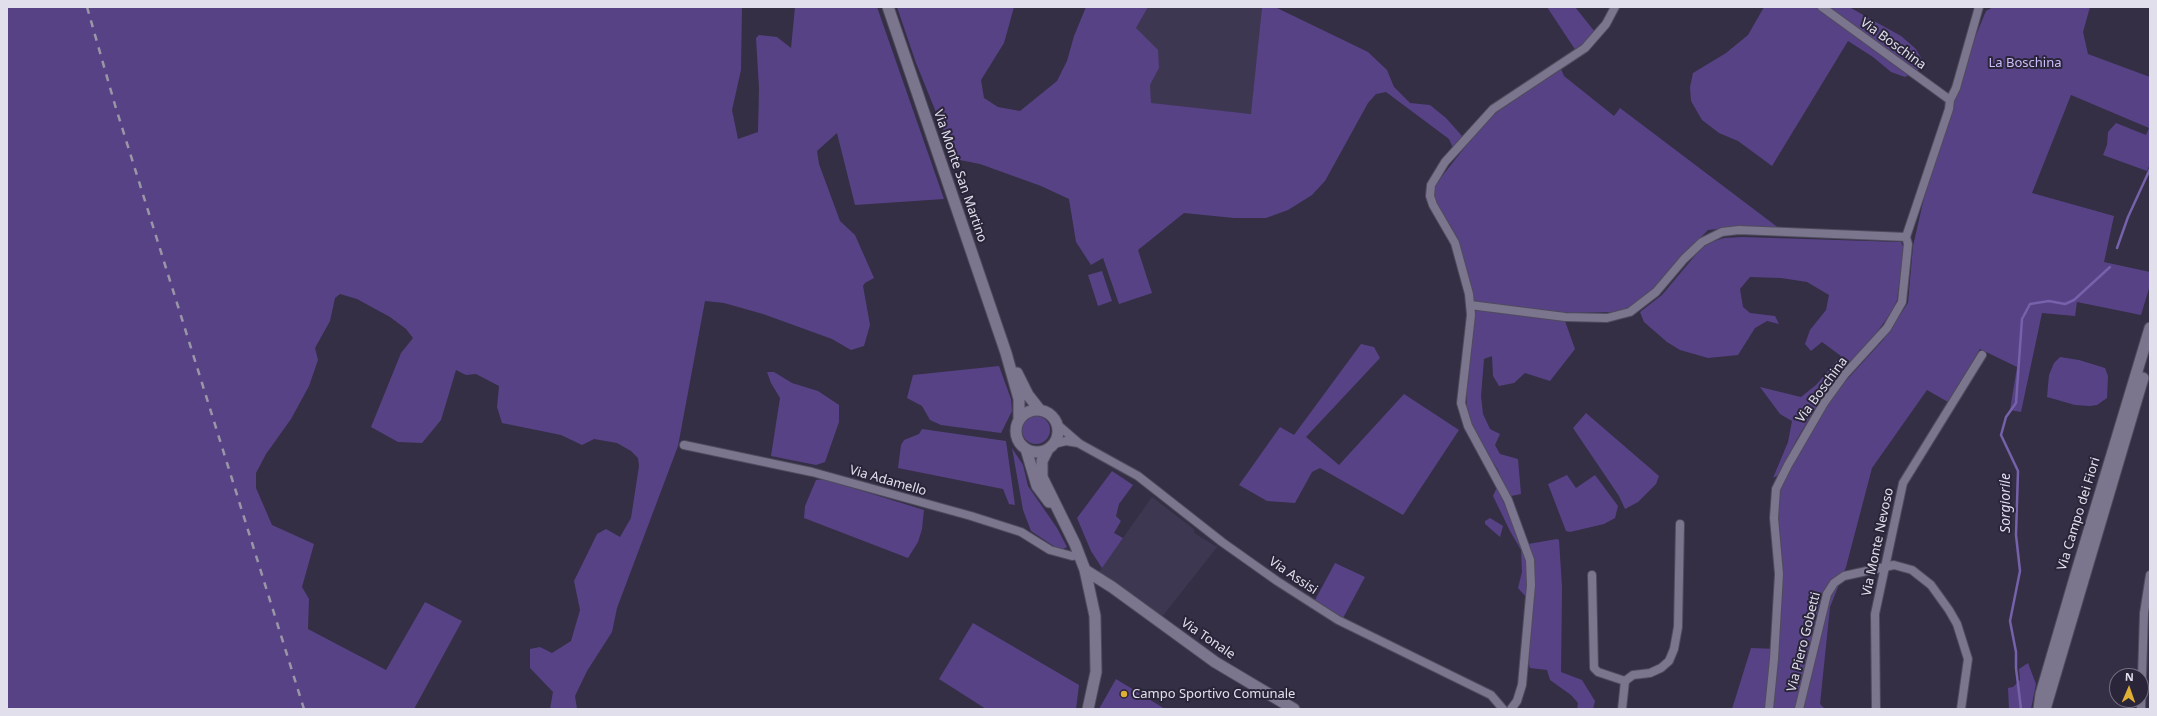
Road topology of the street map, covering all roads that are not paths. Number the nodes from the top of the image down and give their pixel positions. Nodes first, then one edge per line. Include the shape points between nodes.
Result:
1 (888, 7) edge
2 (1614, 7) edge
3 (1822, 7) edge
4 (1979, 7) edge
5 (1950, 100) junction
6 (1906, 237) junction
7 (1470, 304) junction
8 (2150, 328) edge
9 (1006, 353) junction
10 (2150, 354) edge
11 (1982, 355) dead end
12 (1039, 409) junction
13 (1019, 418) junction
14 (1058, 425) junction
15 (1080, 444) junction
16 (684, 445) dead end
17 (1051, 446) junction
18 (1026, 449) junction
19 (1064, 522) junction
20 (1680, 524) dead end
21 (1080, 555) junction
22 (1884, 567) junction
23 (1085, 570) junction
24 (1592, 575) dead end
25 (2150, 575) edge
26 (1112, 587) junction
27 (1090, 593) junction
28 (1625, 681) junction
29 (1088, 709) edge
30 (1294, 709) edge
31 (1502, 709) edge
32 (1511, 709) edge
33 (1622, 709) edge
34 (1769, 709) edge
35 (1799, 709) edge
36 (1876, 709) edge
37 (1961, 709) edge
38 (2039, 709) edge
39 (2045, 709) edge
40 (2141, 709) edge

1 - 9 street, Via Monte San Martino
2 - 7 street via 1606,24 1585,48 1493,109 1441,168 1431,185 1430,196 1433,205 1455,243
3 - 5 street, Via Boschina
4 - 5 street, Via Boschina via 1956,88
5 - 6 street, Via Boschina
6 - 7 street via 1739,230 1722,232 1702,242 1656,292 1630,312 1607,318 1565,317
6 - 34 street, Via Boschina via 1908,244 1902,302 1887,328 1845,374 1824,402 1776,489 1774,518 1779,574
7 - 32 street via 1461,403 1468,426 1508,500 1530,560 1531,585 1522,685 1517,701
8 - 38 street, Via Campo dei Fiori via 2041,694
9 - 12 street, Via Monte San Martino via 1028,395
9 - 13 street, Via Monte San Martino via 1019,399
10 - 39 street, Via Campo dei Fiori
11 - 22 street, Via Monte Nevoso via 1903,483
12 - 13 street via 1028,411
12 - 14 street, Via Monte San Martino via 1051,415
13 - 18 street, Via Monte San Martino via 1015,429 1016,435
14 - 15 street, Via Assisi
14 - 17 street, Via Monte San Martino via 1058,434
15 - 17 street, Via Assisi via 1066,441
15 - 31 street, Via Assisi via 1138,476 1222,542 1338,620 1491,695
16 - 21 street, Via Adamello via 812,472 971,516 1021,532 1050,550 1072,556
17 - 18 street via 1037,452
17 - 19 street, Via Monte San Martino via 1042,461 1042,477
18 - 19 street, Via Monte San Martino via 1037,486
19 - 21 street, Via Monte San Martino
20 - 28 street via 1678,627 1674,649 1669,661 1661,668 1650,673 1633,675
21 - 23 street, Via Monte San Martino
22 - 35 street, Via Piero Gobetti via 1844,576 1834,583 1827,594
22 - 36 street, Via Monte Nevoso via 1875,614
22 - 37 street, Via Piero Gobetti via 1894,566 1912,570 1931,585 1949,610 1968,659
23 - 26 street, Via Tonale
23 - 27 street, Via Monte San Martino
24 - 28 street via 1594,668 1598,672
25 - 40 street via 2144,612
26 - 27 street via 1095,589
26 - 30 street, Via Tonale via 1215,662
27 - 29 street, Via Monte San Martino via 1095,616 1096,672
28 - 33 street

